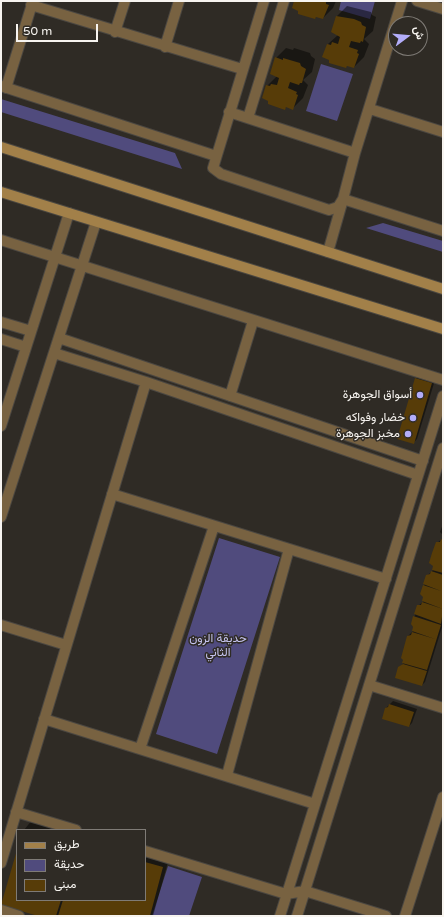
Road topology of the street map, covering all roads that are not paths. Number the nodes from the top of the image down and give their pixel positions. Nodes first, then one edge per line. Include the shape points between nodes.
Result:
1 (125, 1) edge
2 (179, 1) edge
3 (264, 1) edge
4 (284, 1) edge
5 (402, 1) edge
6 (417, 1) edge
7 (32, 3) edge
8 (443, 9) edge
9 (115, 32) junction
10 (166, 47) junction
11 (242, 70) junction
12 (3, 87) edge
13 (370, 109) junction
14 (229, 112) junction
15 (248, 118) junction
16 (443, 132) edge
17 (1, 147) edge
18 (355, 153) junction
19 (216, 156) junction
20 (1, 192) edge
21 (342, 201) junction
22 (69, 213) junction
23 (96, 222) junction
24 (443, 231) edge
25 (1, 240) edge
26 (328, 252) junction
27 (55, 257) junction
28 (82, 266) junction
29 (443, 289) edge
30 (253, 321) junction
31 (1, 322) edge
32 (443, 329) edge
33 (31, 330) junction
34 (59, 338) junction
35 (1, 339) edge
36 (26, 346) junction
37 (54, 353) junction
38 (443, 380) edge
39 (146, 382) junction
40 (230, 396) junction
41 (443, 396) edge
42 (1, 426) edge
43 (443, 448) edge
44 (421, 467) junction
45 (439, 473) edge
46 (112, 494) junction
47 (1, 517) edge
48 (214, 526) junction
49 (289, 548) junction
50 (386, 579) junction
51 (1, 625) edge
52 (66, 645) junction
53 (369, 685) junction
54 (443, 708) edge
55 (44, 718) junction
56 (140, 749) junction
57 (227, 776) junction
58 (443, 797) edge
59 (315, 804) junction
60 (16, 812) junction
61 (440, 820) edge
62 (73, 829) edge
63 (146, 851) edge
64 (1, 863) edge
65 (305, 891) junction
66 (286, 894) junction
67 (1, 910) edge
68 (19, 916) edge
69 (280, 916) edge
70 (297, 916) edge
71 (386, 916) edge
72 (405, 916) edge

1 - 9 street
2 - 10 street
3 - 11 street
4 - 15 street
5 - 13 street
6 - 8 street
7 - 9 street
7 - 12 street
9 - 10 street
10 - 11 street
11 - 14 street
12 - 19 street
13 - 16 street
13 - 18 street
14 - 15 street
14 - 19 street
15 - 18 street
17 - 26 main road
18 - 21 street
19 - 21 street via 214,168 221,174 329,210 338,207
20 - 22 main road
21 - 24 street
21 - 26 street
22 - 23 main road
22 - 27 street
23 - 28 street
23 - 32 main road
25 - 27 street
26 - 29 main road
27 - 28 street
27 - 33 street
28 - 30 street
28 - 34 street
30 - 38 street
30 - 40 street
31 - 33 street
33 - 36 street
34 - 37 street
34 - 40 street
35 - 36 street
36 - 42 street
37 - 39 street
37 - 47 street
39 - 44 street
39 - 46 street
40 - 44 street
41 - 44 street
43 - 45 street
44 - 45 street
44 - 50 street
45 - 53 street
46 - 48 street
46 - 52 street
48 - 49 street
48 - 56 street
49 - 50 street
49 - 57 street
50 - 59 street
51 - 52 street
52 - 55 street
53 - 54 street
53 - 65 street
55 - 56 street
55 - 60 street
56 - 57 street
57 - 59 street
58 - 61 street
59 - 66 street
60 - 62 street
60 - 64 street
61 - 72 street
63 - 66 street
65 - 66 street
65 - 70 street
65 - 71 street
66 - 69 street
67 - 68 street

